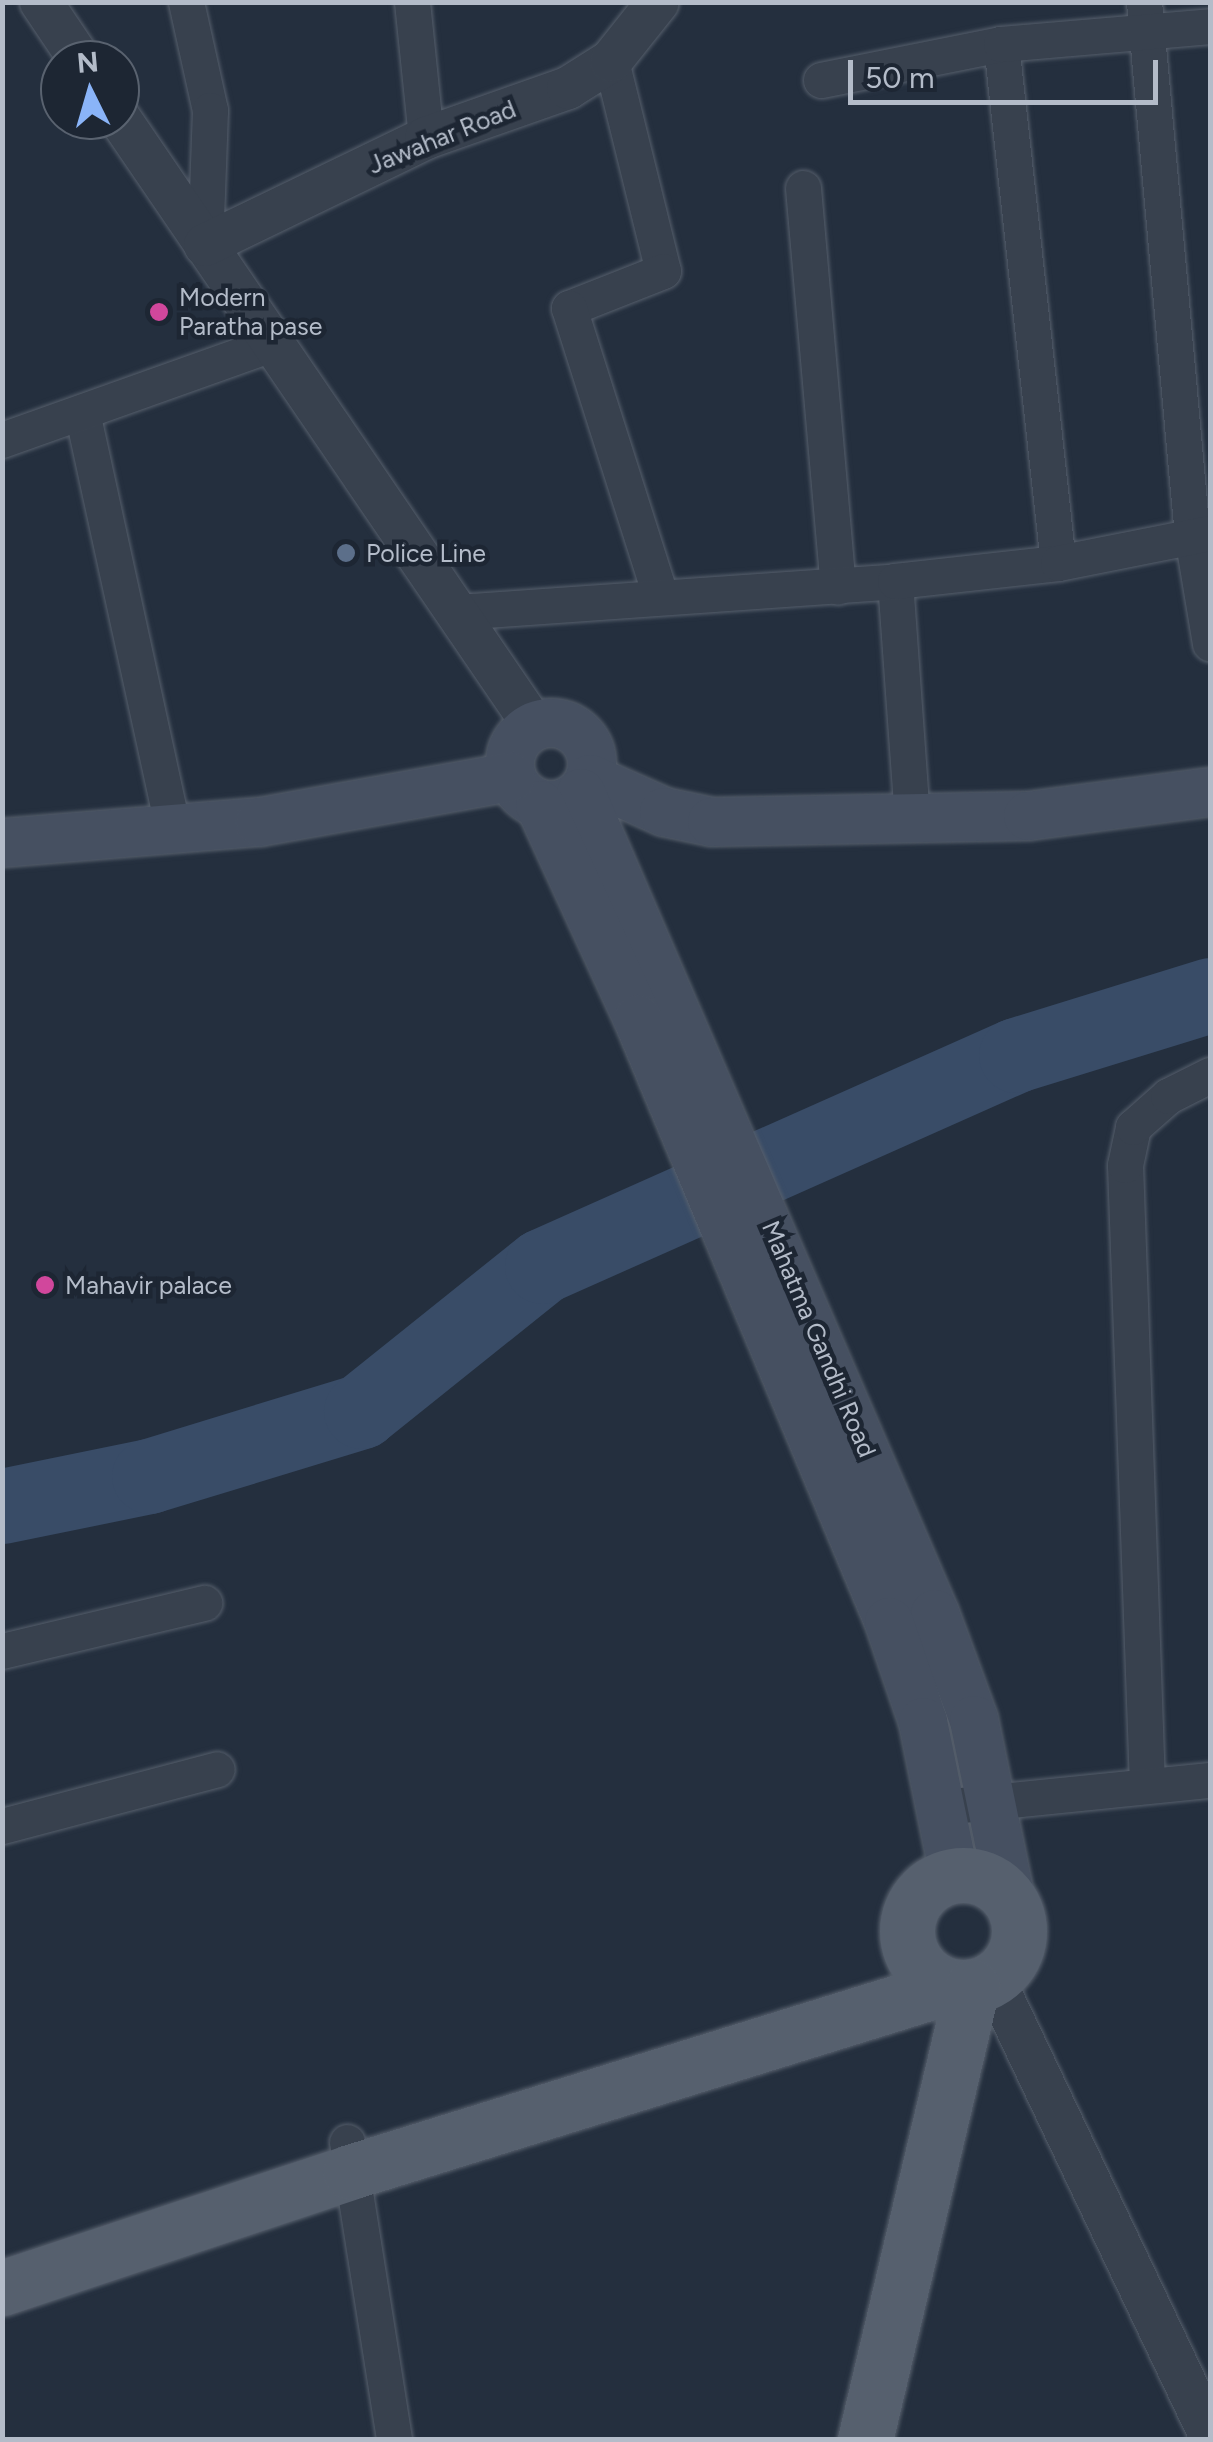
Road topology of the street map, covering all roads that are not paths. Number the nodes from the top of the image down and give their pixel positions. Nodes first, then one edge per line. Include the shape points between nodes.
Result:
1 (41, 2) edge
2 (186, 2) edge
3 (412, 2) edge
4 (658, 2) edge
5 (1147, 17) edge
6 (1210, 26) edge
7 (67, 40) edge
8 (1000, 44) junction
9 (611, 61) junction
10 (821, 80) dead end
11 (426, 138) junction
12 (135, 140) edge
13 (804, 188) dead end
14 (205, 245) junction
15 (272, 344) junction
16 (82, 412) junction
17 (2, 440) edge
18 (1201, 534) edge
19 (1058, 563) junction
20 (895, 580) junction
21 (838, 586) junction
22 (660, 595) junction
23 (457, 612) junction
24 (1210, 643) edge
25 (534, 726) junction
26 (556, 788) junction
27 (1210, 792) edge
28 (912, 820) junction
29 (173, 829) junction
30 (2, 842) edge
31 (658, 1013) junction
32 (1210, 1075) edge
33 (204, 1603) dead end
34 (2, 1651) edge
35 (217, 1769) dead end
36 (1210, 1780) edge
37 (1147, 1784) junction
38 (992, 1802) junction
39 (942, 1806) junction
40 (2, 1826) edge
41 (954, 1875) junction
42 (1011, 1901) junction
43 (958, 1978) junction
44 (349, 2157) junction
45 (2, 2250) edge
46 (2, 2288) edge
47 (1210, 2435) edge
48 (394, 2440) edge
49 (866, 2440) edge

1 - 7 street
2 - 14 street via 210,110
3 - 11 street
4 - 9 street, Jawahar Road
5 - 6 street
5 - 8 street
5 - 18 street
8 - 10 street
8 - 19 street
9 - 11 street, Jawahar Road via 568,88
9 - 22 street via 662,271 569,308
11 - 14 street, Jawahar Road
12 - 14 street
13 - 21 street
14 - 15 street
15 - 16 street
15 - 23 street
16 - 17 street
16 - 29 street
18 - 19 street
18 - 24 street
19 - 20 street
20 - 21 street
20 - 28 street
21 - 22 street
22 - 23 street
23 - 25 street
25 - 26 main road via 516,740
25 - 26 main road, Mahatma Gandhi Road via 554,722 576,731 592,753
26 - 28 main road via 712,822
26 - 29 main road
26 - 31 main road, Mahatma Gandhi Road
27 - 28 main road via 1028,816
29 - 30 main road
31 - 38 main road, Mahatma Gandhi Road via 935,1614 974,1720
31 - 39 main road, Mahatma Gandhi Road via 889,1622 924,1722
32 - 37 street via 1168,1096 1133,1127 1125,1165
33 - 34 street
35 - 40 street
36 - 37 street
37 - 38 street
38 - 39 street
38 - 42 main road, Mahatma Gandhi Road
39 - 41 main road, Mahatma Gandhi Road
41 - 42 main road via 976,1876
41 - 43 main road via 917,1898 908,1918
42 - 43 main road via 1018,1943
43 - 44 main road via 699,2040
43 - 47 street
43 - 49 main road
44 - 45 main road
44 - 46 main road
44 - 48 street

